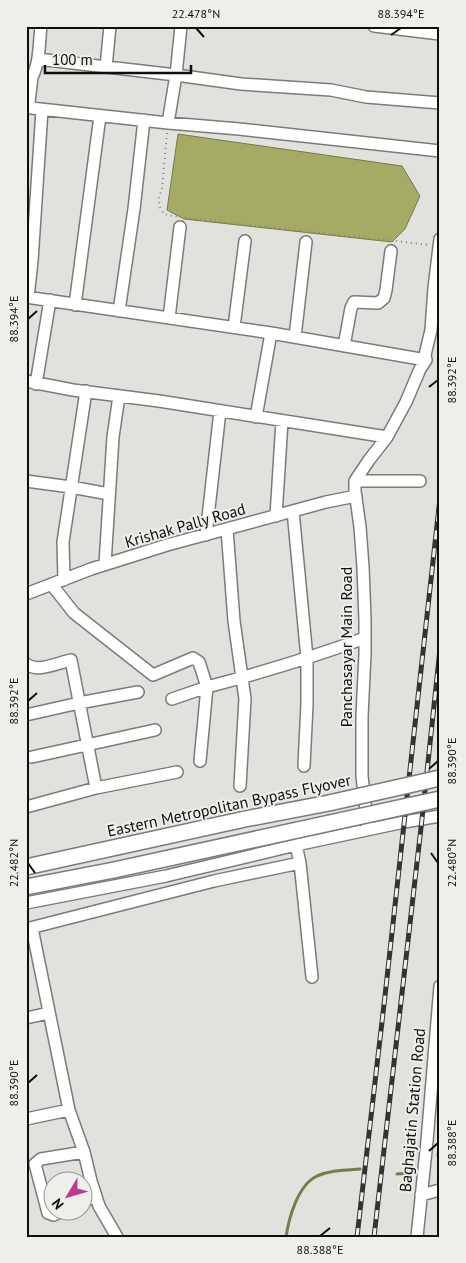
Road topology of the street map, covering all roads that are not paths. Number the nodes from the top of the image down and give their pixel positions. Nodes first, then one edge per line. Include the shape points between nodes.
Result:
1 (41, 26) edge
2 (110, 26) edge
3 (181, 26) edge
4 (374, 26) edge
5 (380, 26) edge
6 (440, 34) edge
7 (38, 59) junction
8 (106, 67) junction
9 (176, 75) junction
10 (29, 78) edge
11 (440, 104) edge
12 (42, 110) junction
13 (100, 116) junction
14 (144, 120) junction
15 (168, 123) junction
16 (440, 151) edge
17 (180, 227) dead end
18 (245, 241) dead end
19 (306, 242) dead end
20 (439, 242) edge
21 (391, 251) dead end
22 (27, 297) edge
23 (50, 300) junction
24 (75, 305) junction
25 (119, 310) junction
26 (169, 318) junction
27 (234, 327) junction
28 (272, 333) junction
29 (295, 337) junction
30 (344, 346) junction
31 (426, 360) junction
32 (31, 382) edge
33 (86, 391) junction
34 (119, 396) junction
35 (220, 411) junction
36 (256, 417) junction
37 (282, 421) junction
38 (387, 437) junction
39 (26, 481) edge
40 (355, 481) junction
41 (420, 481) dead end
42 (71, 487) junction
43 (109, 494) junction
44 (356, 496) junction
45 (293, 511) junction
46 (276, 516) junction
47 (227, 529) junction
48 (206, 535) junction
49 (105, 564) junction
50 (64, 580) junction
51 (52, 585) junction
52 (26, 594) edge
53 (366, 638) junction
54 (307, 658) junction
55 (26, 664) edge
56 (242, 678) junction
57 (207, 688) junction
58 (138, 692) dead end
59 (172, 699) dead end
60 (79, 703) junction
61 (26, 715) edge
62 (155, 730) dead end
63 (88, 746) junction
64 (32, 758) dead end
65 (200, 761) dead end
66 (304, 766) dead end
67 (177, 772) dead end
68 (440, 778) edge
69 (240, 786) dead end
70 (96, 788) junction
71 (440, 799) edge
72 (26, 808) edge
73 (440, 816) edge
74 (368, 829) junction
75 (296, 844) junction
76 (300, 863) junction
77 (26, 867) edge
78 (26, 887) edge
79 (26, 903) edge
80 (29, 929) edge
81 (312, 977) dead end
82 (440, 986) edge
83 (49, 1013) junction
84 (26, 1018) edge
85 (69, 1110) junction
86 (26, 1119) edge
87 (84, 1152) junction
88 (42, 1190) edge
89 (440, 1190) edge
90 (421, 1195) junction
91 (96, 1196) junction
92 (92, 1198) edge
93 (116, 1237) edge
94 (417, 1237) edge

1 - 7 street
2 - 8 street
3 - 9 street
4 - 5 street
5 - 6 street
7 - 8 street
7 - 10 street
8 - 9 street
9 - 11 street
9 - 15 street
10 - 12 street via 31,108
12 - 13 street
12 - 22 street
13 - 14 street
13 - 24 street
14 - 15 street
14 - 25 street
15 - 16 street
17 - 26 street
18 - 27 street
19 - 29 street
20 - 31 street
21 - 30 street via 384,298 378,303 354,302
22 - 23 street
23 - 24 street
23 - 32 street
24 - 25 street
25 - 26 street
26 - 27 street
27 - 28 street
28 - 29 street
28 - 36 street
29 - 30 street
30 - 31 street
31 - 38 street
32 - 33 street
33 - 34 street
33 - 42 street
34 - 35 street
34 - 43 street
35 - 36 street
35 - 48 street
36 - 37 street
37 - 38 street
37 - 46 street
38 - 40 street
39 - 42 street
40 - 41 street
40 - 44 street, Panchasayar Main Road
42 - 43 street
42 - 50 street via 63,542
43 - 49 street
44 - 45 street, Krishak Pally Road
44 - 53 street, Panchasayar Main Road via 364,567
45 - 46 street, Krishak Pally Road
45 - 54 street
46 - 47 street, Krishak Pally Road
47 - 48 street, Krishak Pally Road
47 - 56 street
48 - 49 street, Krishak Pally Road
49 - 50 street, Krishak Pally Road
50 - 51 street, Krishak Pally Road
51 - 52 street, Krishak Pally Road
51 - 57 street via 74,614 153,674 193,658 199,662
53 - 54 street
53 - 74 street, Panchasayar Main Road via 362,776
54 - 56 street
54 - 66 street
55 - 60 street via 41,668 71,660
56 - 57 street
56 - 69 street via 245,699
57 - 59 street
57 - 65 street
58 - 60 street
60 - 61 street
60 - 63 street
62 - 63 street
63 - 64 street
63 - 70 street
67 - 70 street
68 - 77 main road, Eastern Metropolitan Bypass Flyover, bridge
70 - 72 street
71 - 78 main road, bridge
73 - 74 street
74 - 75 street
75 - 76 street
75 - 79 street via 166,876
76 - 80 street via 214,881
76 - 81 street
80 - 83 street
82 - 90 street, Baghajatin Station Road
83 - 84 street
83 - 85 street
85 - 86 street
85 - 87 street
87 - 88 street via 41,1158 35,1164
87 - 91 street
89 - 90 street
90 - 94 street, Baghajatin Station Road
91 - 92 street
91 - 93 street

